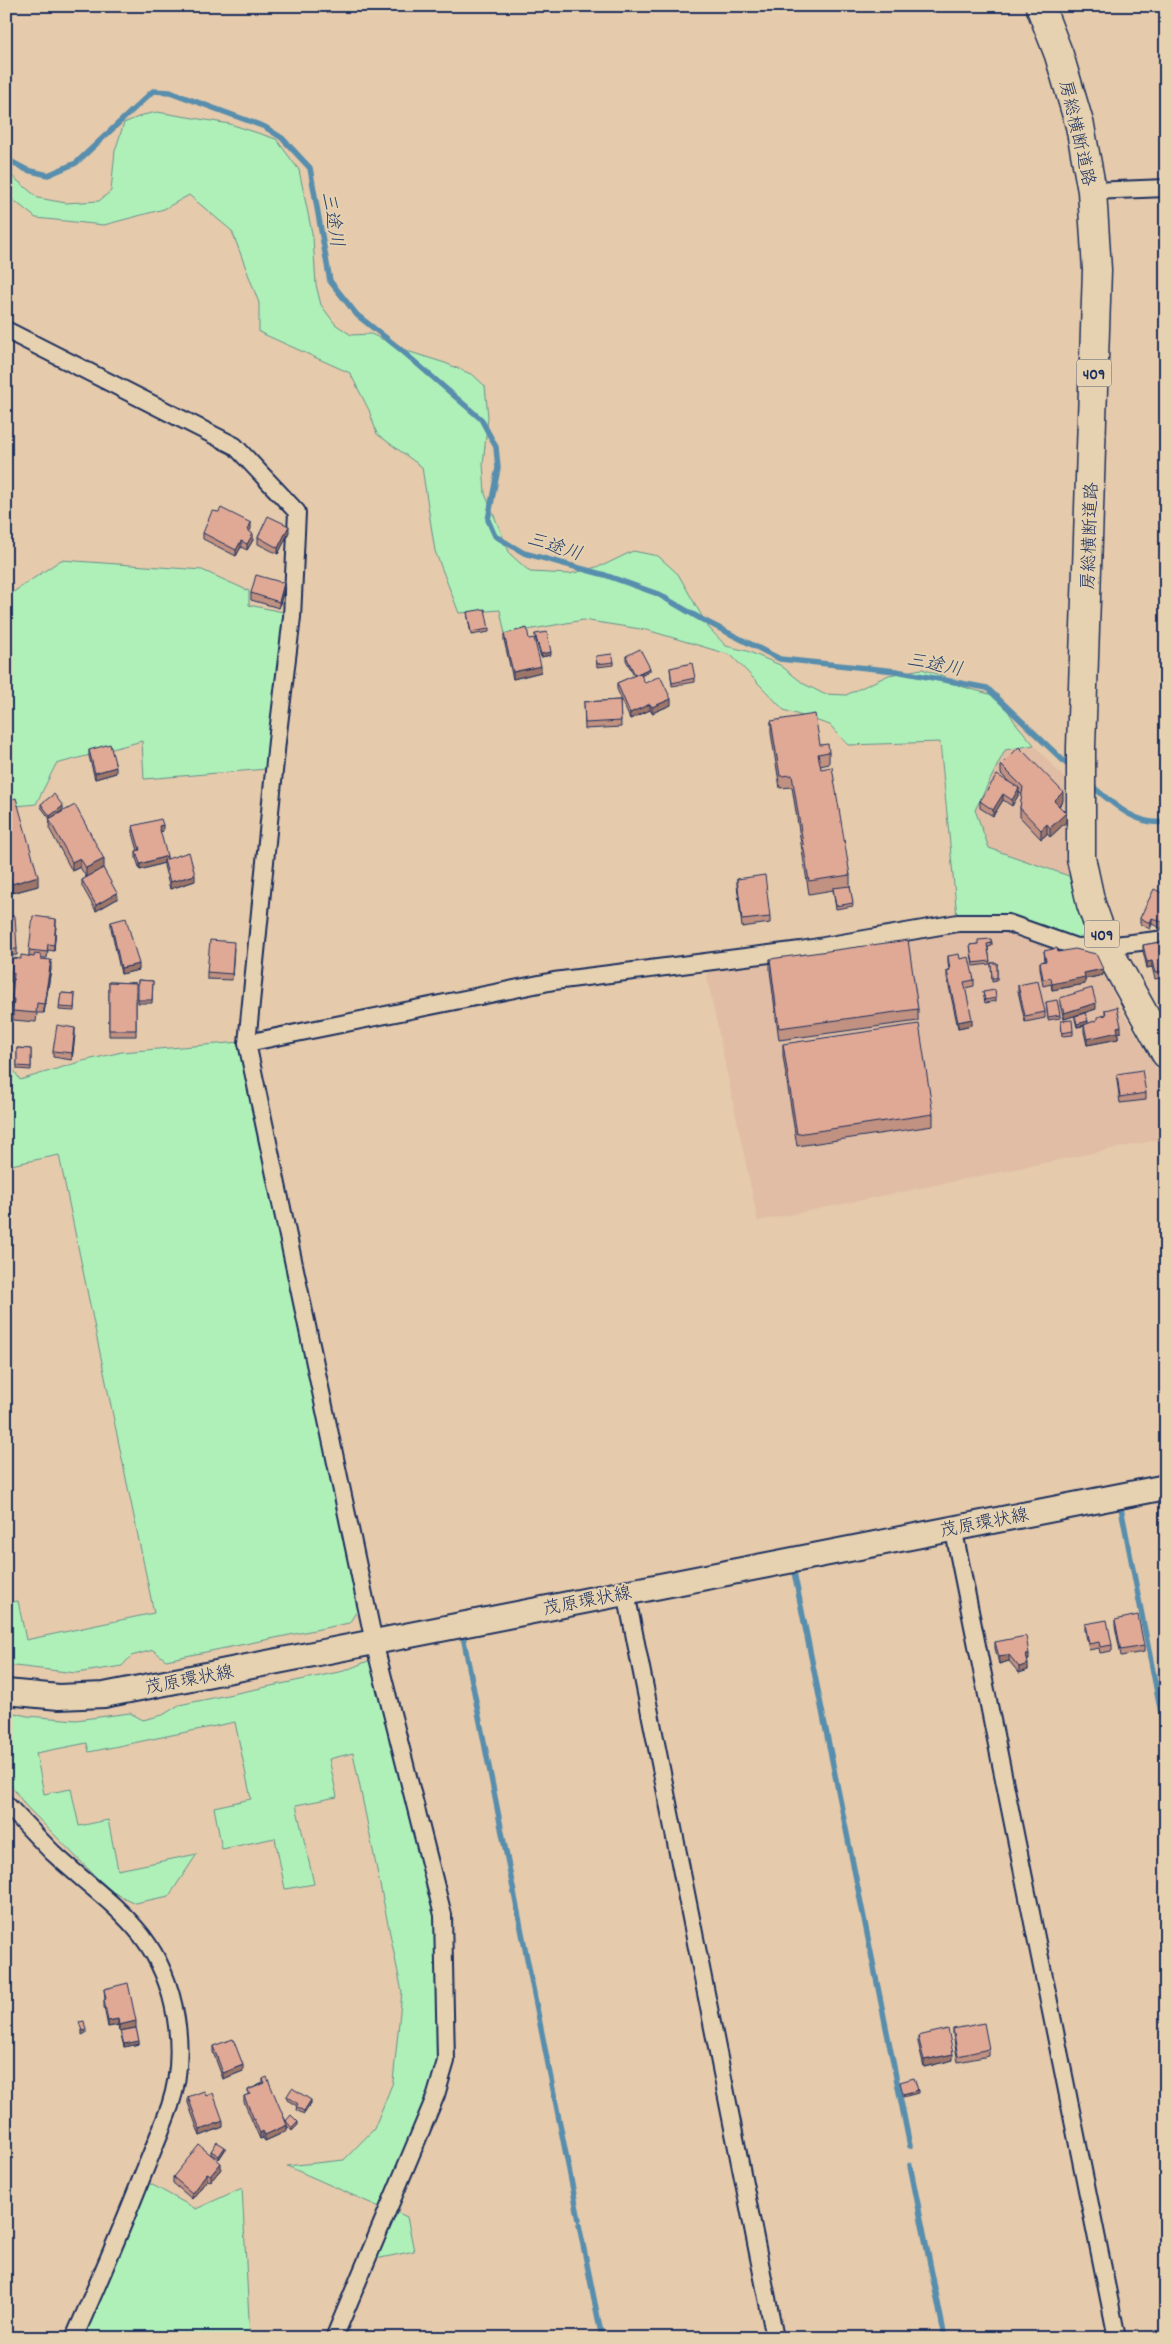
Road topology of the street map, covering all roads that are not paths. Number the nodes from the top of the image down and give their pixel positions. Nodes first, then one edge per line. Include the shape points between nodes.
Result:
1 (1040, 6) edge
2 (1166, 188) edge
3 (1092, 191) junction
4 (6, 330) edge
5 (1166, 939) edge
6 (1106, 946) junction
7 (247, 1043) junction
8 (1166, 1054) edge
9 (1166, 1487) edge
10 (953, 1527) junction
11 (626, 1593) junction
12 (374, 1642) junction
13 (6, 1692) edge
14 (6, 1804) edge
15 (74, 2338) edge
16 (334, 2338) edge
17 (775, 2338) edge
18 (1117, 2338) edge

1 - 3 highway, 房総横断道路 / 409 via 1059,55 1080,126
2 - 3 street
3 - 6 highway, 房総横断道路 / 409 via 1097,270 1081,747 1081,858 1091,904
4 - 7 street via 235,446 297,512 292,617 276,741
5 - 6 street
6 - 7 street via 1076,947 1008,923 958,923 801,950 554,981
6 - 8 highway, 房総横断道路 / 409
7 - 12 street
9 - 10 main road, 茂原環状線
10 - 11 main road, 茂原環状線
10 - 18 street
11 - 12 main road, 茂原環状線
11 - 17 street
12 - 13 main road, 茂原環状線 via 104,1695 59,1697
12 - 16 street via 443,1915 446,2061 436,2095
14 - 15 street via 142,1937 169,1990 178,2034 176,2081 170,2105 118,2238

